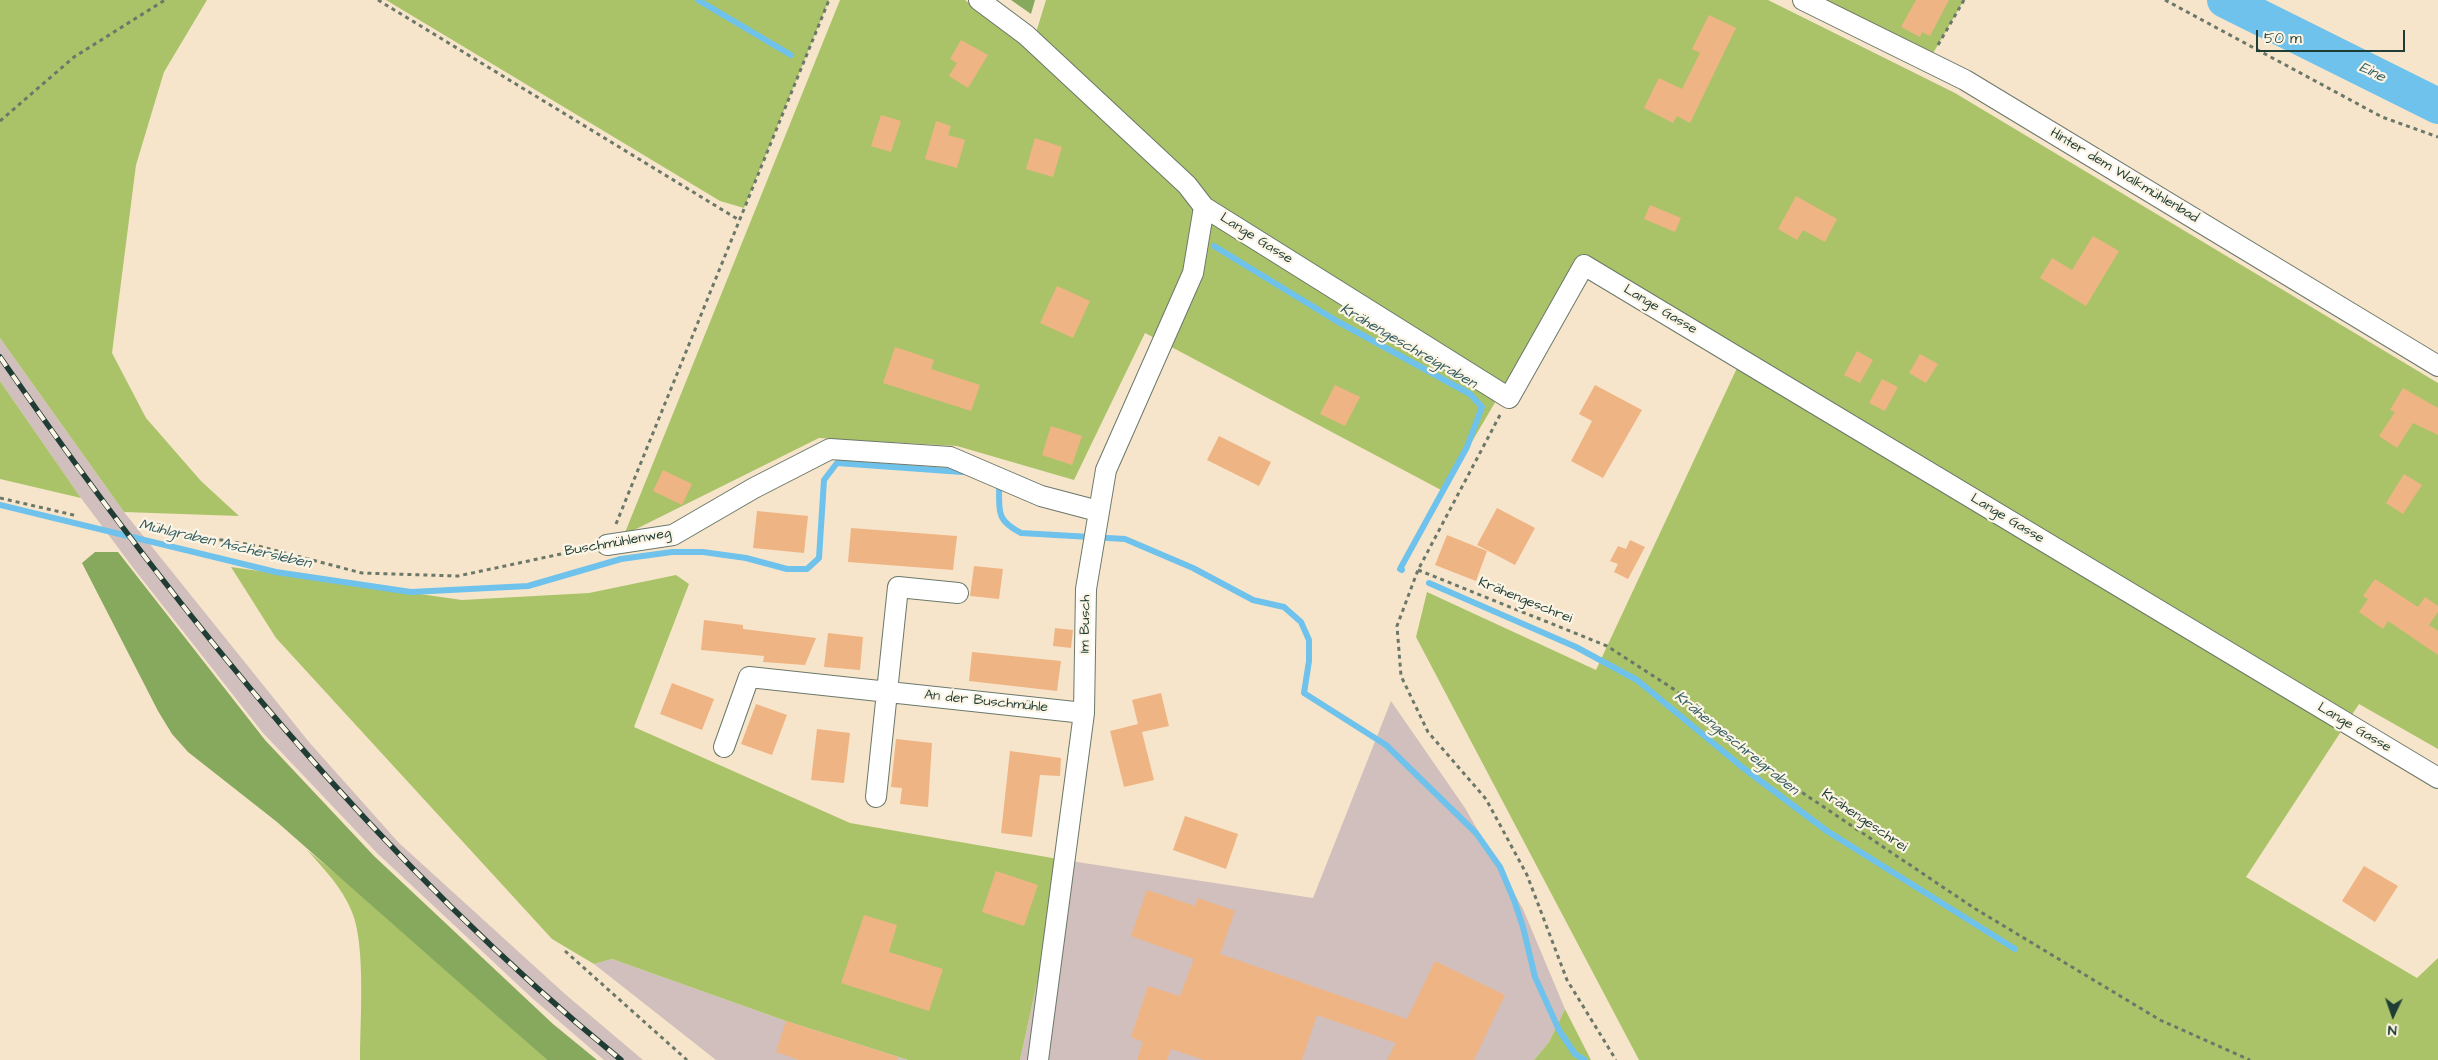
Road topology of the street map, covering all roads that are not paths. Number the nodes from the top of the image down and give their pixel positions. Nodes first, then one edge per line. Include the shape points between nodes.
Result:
1 (979, 0) edge
2 (1803, 0) edge
3 (1204, 207) junction
4 (2438, 366) edge
5 (1096, 525) junction
6 (607, 545) road end
7 (958, 593) dead end
8 (887, 692) junction
9 (1084, 713) junction
10 (724, 747) dead end
11 (2438, 778) edge
12 (876, 797) dead end
13 (1038, 1060) edge

1 - 3 street, Lange Gasse via 1026,35 1188,185
2 - 4 street, Hinter dem Walkmühlenbad via 1965,80
3 - 5 street, Im Busch via 1193,273 1106,470
3 - 11 street, Lange Gasse via 1509,398 1584,264
5 - 6 street, Buschmühlenweg via 1042,496 950,456 830,449 673,535
5 - 9 street, Im Busch via 1086,590
7 - 8 street via 898,587
8 - 9 street, An der Buschmühle
8 - 10 street, An der Buschmühle via 749,677
8 - 12 street
9 - 13 street, Im Busch

